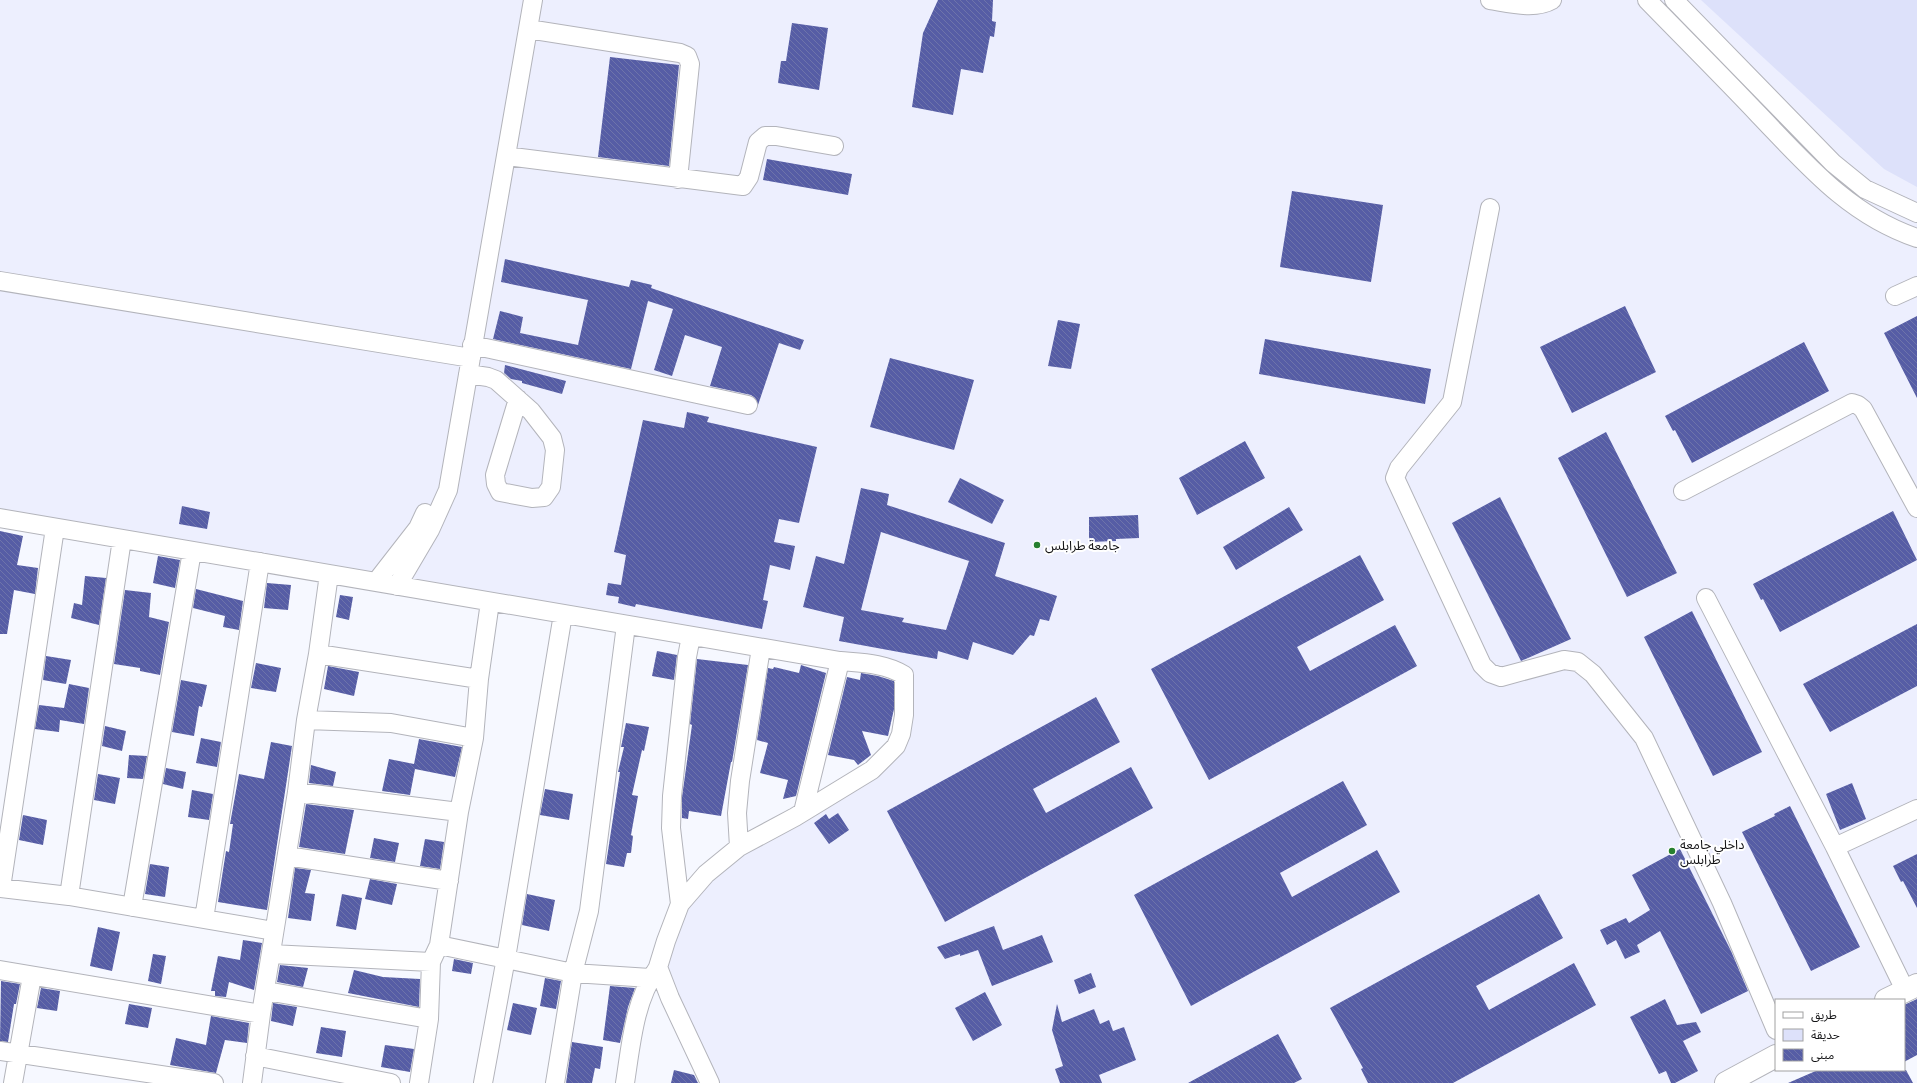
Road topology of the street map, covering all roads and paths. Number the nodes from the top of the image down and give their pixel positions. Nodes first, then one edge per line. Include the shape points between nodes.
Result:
1 (533, 0) edge
2 (1490, 0) edge
3 (1552, 0) edge
4 (1647, 0) edge
5 (1674, 0) edge
6 (528, 28) junction
7 (834, 146) dead end
8 (506, 156) junction
9 (678, 178) junction
10 (1896, 205) junction
11 (1490, 208) dead end
12 (1917, 213) edge
13 (1885, 225) junction
14 (1917, 238) edge
15 (0, 281) edge
16 (1917, 286) edge
17 (1895, 296) dead end
18 (470, 359) junction
19 (518, 399) junction
20 (748, 405) dead end
21 (456, 445) junction
22 (1683, 491) dead end
23 (1917, 508) edge
24 (0, 518) edge
25 (55, 528) junction
26 (122, 539) junction
27 (192, 551) junction
28 (260, 562) junction
29 (329, 574) junction
30 (376, 582) junction
31 (397, 586) junction
32 (1706, 598) dead end
33 (490, 602) junction
34 (563, 614) junction
35 (626, 624) junction
36 (691, 636) junction
37 (762, 648) junction
38 (318, 654) junction
39 (840, 661) junction
40 (479, 679) junction
41 (306, 720) junction
42 (474, 738) junction
43 (297, 792) junction
44 (1917, 809) edge
45 (459, 812) junction
46 (803, 812) junction
47 (739, 847) junction
48 (1835, 847) junction
49 (287, 856) junction
50 (449, 881) junction
51 (0, 888) edge
52 (69, 896) junction
53 (680, 904) junction
54 (132, 907) junction
55 (204, 919) junction
56 (274, 931) junction
57 (439, 945) junction
58 (271, 954) junction
59 (506, 958) junction
60 (430, 962) junction
61 (0, 970) edge
62 (654, 972) junction
63 (573, 973) junction
64 (32, 976) junction
65 (1911, 988) edge
66 (266, 991) junction
67 (1888, 999) edge
68 (261, 1014) junction
69 (429, 1019) junction
70 (1775, 1028) edge
71 (0, 1051) edge
72 (18, 1055) junction
73 (256, 1056) junction
74 (1775, 1057) edge
75 (13, 1083) edge
76 (214, 1083) edge
77 (252, 1083) edge
78 (391, 1083) edge
79 (419, 1083) edge
80 (483, 1083) edge
81 (555, 1083) edge
82 (625, 1083) edge
83 (710, 1083) edge
84 (1726, 1083) edge

1 - 6 street
2 - 3 street via 1544,5
4 - 13 street via 1810,168 1859,210
5 - 10 street via 1833,164 1865,189
6 - 8 street
6 - 9 street via 680,52 687,56 690,64
7 - 9 street via 765,136 758,142 749,177 743,186
8 - 9 street
8 - 18 street
10 - 12 street
10 - 13 street
11 - 70 street via 1452,402 1399,468 1395,478 1482,665 1490,674 1501,677 1564,660 1578,662 1593,674 1644,738 1722,903
13 - 14 street
15 - 18 street
16 - 17 street
18 - 19 street via 488,377 496,380
18 - 20 street
18 - 21 street
19 - 19 street via 552,438 555,450 551,488 544,497 532,498 500,492 496,484 495,474
21 - 30 street via 418,528
21 - 31 street via 448,490 430,530
22 - 23 street via 1852,404 1863,409
24 - 25 street
25 - 26 street
25 - 51 street
26 - 27 street
26 - 52 street
27 - 28 street
27 - 54 street
28 - 29 street
28 - 55 street
29 - 30 street
29 - 38 street
30 - 31 street
31 - 33 street
32 - 48 street
33 - 34 street
33 - 40 street
34 - 35 street
34 - 59 street
35 - 36 street
35 - 63 street via 589,911
36 - 37 street
36 - 53 street via 672,796 671,828
37 - 39 street
37 - 47 street via 740,781 737,813
38 - 40 street
38 - 41 street
39 - 46 street
39 - 46 street via 877,665 894,669 904,675 904,715 901,734 896,746 872,770
40 - 42 street
41 - 42 street via 391,723
41 - 43 street
42 - 45 street
43 - 45 street
43 - 49 street
44 - 48 street
45 - 50 street
46 - 47 street
47 - 53 street via 706,874
48 - 65 street
49 - 50 street
49 - 56 street
50 - 57 street
51 - 52 street
52 - 54 street
53 - 62 street
54 - 55 street
55 - 56 street
56 - 58 street
57 - 59 street
57 - 60 street
58 - 60 street
58 - 66 street
59 - 63 street
59 - 80 street
60 - 69 street
61 - 64 street
62 - 63 street
62 - 82 street via 641,1001
62 - 83 street via 670,998
63 - 81 street
64 - 68 street
64 - 72 street
65 - 67 main road
66 - 68 street
66 - 69 street
68 - 73 street
69 - 79 street
71 - 72 street
72 - 75 street
72 - 76 street
73 - 77 street
73 - 78 street
74 - 84 main road

